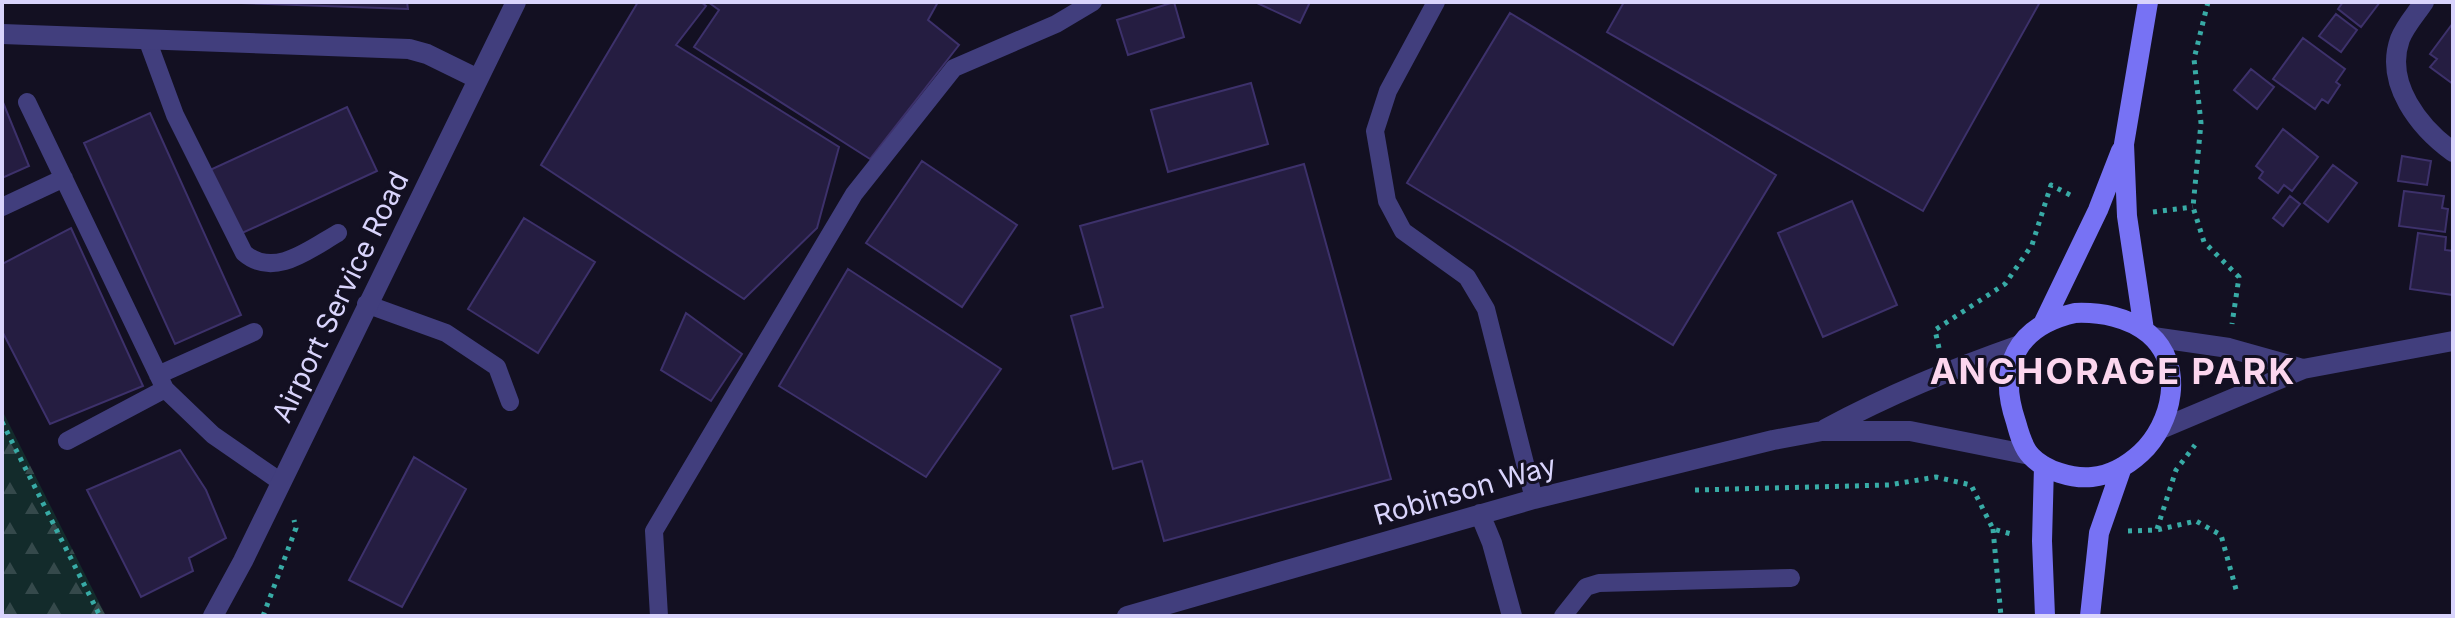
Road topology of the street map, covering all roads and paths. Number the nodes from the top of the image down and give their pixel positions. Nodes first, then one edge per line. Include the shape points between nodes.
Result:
1 (516, 2) edge
2 (1093, 2) edge
3 (1436, 2) edge
4 (2148, 2) edge
5 (2208, 2) edge
6 (2424, 2) edge
7 (2, 34) edge
8 (147, 39) junction
9 (476, 78) junction
10 (27, 102) dead end
11 (2124, 144) junction
12 (2453, 152) edge
13 (64, 178) junction
14 (2, 207) edge
15 (2193, 207) junction
16 (2098, 210) junction
17 (2127, 216) junction
18 (338, 233) dead end
19 (366, 304) junction
20 (2044, 322) junction
21 (254, 332) dead end
22 (2148, 334) junction
23 (2020, 345) junction
24 (2449, 347) edge
25 (2229, 348) junction
26 (2303, 369) junction
27 (1945, 371) junction
28 (162, 382) junction
29 (510, 402) dead end
30 (2, 422) edge
31 (2163, 428) junction
32 (1822, 431) junction
33 (1952, 439) junction
34 (2199, 439) dead end
35 (67, 441) dead end
36 (2037, 460) junction
37 (2122, 467) junction
38 (281, 482) junction
39 (1683, 490) dead end
40 (1534, 499) junction
41 (1480, 514) junction
42 (1993, 529) dead end
43 (1791, 578) dead end
44 (2237, 593) dead end
45 (100, 616) edge
46 (213, 616) edge
47 (659, 616) edge
48 (1127, 616) edge
49 (1512, 616) edge
50 (1563, 616) edge
51 (2001, 616) edge
52 (2045, 616) edge
53 (2090, 616) edge

1 - 9 street, Airport Service Road
2 - 47 lane via 1056,24 954,68 854,194 654,531
3 - 40 lane via 1388,91 1375,131 1387,201 1403,231 1467,277 1486,309
4 - 11 street
5 - 15 path via 2194,59 2201,123
6 - 12 street via 2401,38 2398,74 2411,111
7 - 8 street
8 - 9 street via 409,49
8 - 18 lane via 175,115 244,253 255,263 290,260
9 - 19 street, Airport Service Road
10 - 13 lane
11 - 16 street
11 - 17 street
13 - 14 lane
13 - 28 lane
15 - 17 path
15 - 25 path via 2204,242 2239,277
16 - 20 street
16 - 27 path via 2051,185 2032,245 2005,284 1935,330
17 - 22 street
19 - 29 lane via 446,333 497,367
19 - 38 street, Airport Service Road
20 - 22 street via 2097,313
20 - 23 street
21 - 28 lane
22 - 25 street
22 - 31 street via 2170,374 2170,409
23 - 27 street, Robinson Way
23 - 36 street via 2008,377 2009,400
24 - 26 street
25 - 26 street
26 - 31 street
27 - 32 street, Robinson Way
28 - 35 lane
28 - 38 lane via 213,435
30 - 45 path
31 - 37 street
32 - 33 street, Robinson Way via 1910,431
32 - 40 street, Robinson Way
33 - 36 street, Robinson Way
33 - 39 path via 1936,477 1889,485
34 - 44 path via 2176,470 2157,530 2196,521 2221,535
36 - 37 street via 2077,477 2096,477
36 - 52 street
37 - 53 street via 2099,533
38 - 46 street, Airport Service Road
40 - 41 street, Robinson Way
41 - 48 street, Robinson Way
41 - 49 street
42 - 51 path
43 - 50 lane via 1599,583 1586,587

